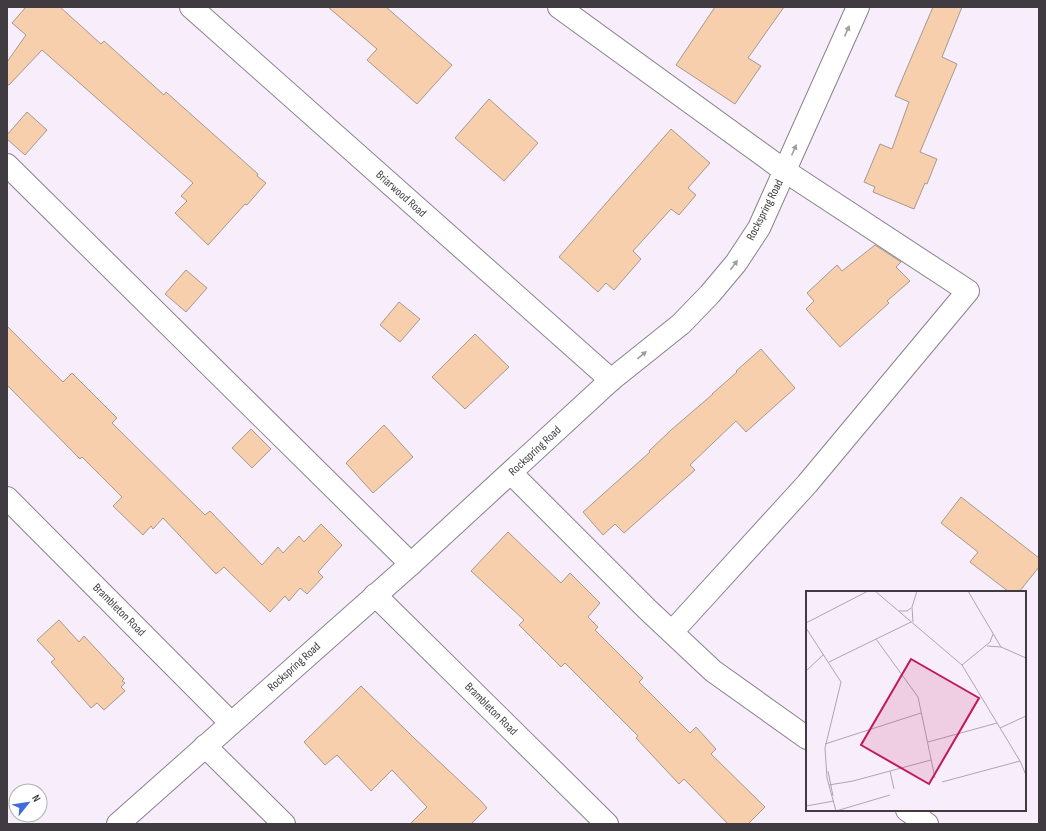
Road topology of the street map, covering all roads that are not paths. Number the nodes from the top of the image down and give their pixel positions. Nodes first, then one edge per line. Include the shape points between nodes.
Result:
1 (191, 7) edge
2 (559, 7) edge
3 (858, 7) edge
4 (7, 165) edge
5 (785, 171) junction
6 (611, 380) junction
7 (511, 473) junction
8 (7, 498) edge
9 (411, 564) junction
10 (375, 595) junction
11 (672, 632) junction
12 (231, 723) junction
13 (806, 737) edge
14 (205, 746) junction
15 (908, 811) edge
16 (118, 824) edge
17 (284, 824) edge
18 (607, 824) edge
19 (927, 824) edge

1 - 6 street, Briarwood Road
2 - 5 street
5 -> 3 street, Rockspring Road
4 - 9 street
6 -> 5 street, Rockspring Road via 681,324 736,263 759,228
5 - 11 street via 968,291 807,484
6 - 7 street, Rockspring Road
7 - 9 street, Rockspring Road
7 - 11 street
8 - 12 street, Brambleton Road
9 - 10 street, Rockspring Road
10 - 12 street, Rockspring Road
10 - 18 street, Brambleton Road
11 - 13 street via 713,671
12 - 14 street, Rockspring Road
14 - 16 street, Rockspring Road
14 - 17 street
15 - 19 street

